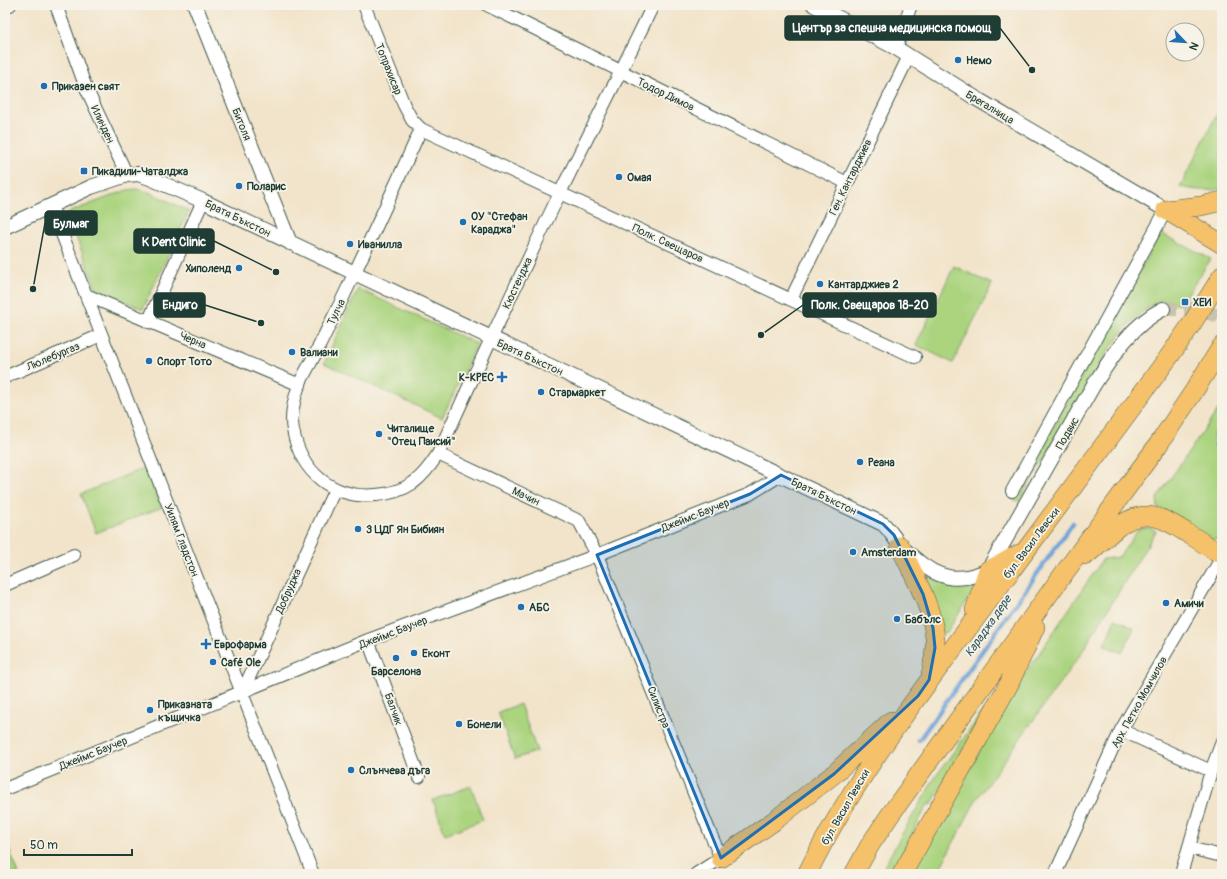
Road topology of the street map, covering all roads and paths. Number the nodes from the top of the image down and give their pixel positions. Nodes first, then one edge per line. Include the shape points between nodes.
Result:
1 (10, 5) edge
2 (56, 5) edge
3 (194, 5) edge
4 (364, 5) edge
5 (486, 5) edge
6 (653, 5) edge
7 (814, 5) edge
8 (911, 5) edge
9 (5, 7) edge
10 (896, 48) junction
11 (909, 56) junction
12 (621, 72) junction
13 (421, 129) junction
14 (127, 175) junction
15 (847, 184) junction
16 (560, 193) junction
17 (203, 201) junction
18 (1222, 201) edge
19 (51, 206) junction
20 (1166, 210) junction
21 (279, 214) junction
22 (5, 227) edge
23 (262, 229) junction
24 (290, 243) junction
25 (1222, 244) edge
26 (355, 274) junction
27 (1222, 276) edge
28 (86, 295) junction
29 (791, 299) junction
30 (1163, 309) tunnel mouth
31 (148, 322) junction
32 (101, 335) junction
33 (491, 339) junction
34 (1222, 346) edge
35 (915, 358) dead end
36 (5, 377) edge
37 (300, 385) junction
38 (438, 454) junction
39 (781, 475) junction
40 (335, 489) junction
41 (1012, 491) dead end
42 (900, 546) junction
43 (1027, 548) junction
44 (74, 555) dead end
45 (597, 555) junction
46 (1220, 555) edge
47 (988, 570) junction
48 (1058, 581) junction
49 (5, 585) edge
50 (971, 624) junction
51 (368, 640) junction
52 (929, 680) junction
53 (242, 693) junction
54 (918, 696) junction
55 (1121, 730) junction
56 (1222, 742) edge
57 (1211, 770) junction
58 (419, 777) dead end
59 (5, 789) edge
60 (1189, 848) junction
61 (1222, 856) edge
62 (721, 858) junction
63 (313, 874) edge
64 (696, 874) edge
65 (808, 874) edge
66 (854, 874) edge
67 (902, 874) edge
68 (1056, 874) edge
69 (1181, 874) edge

1 - 9 street
2 - 14 street, Илинден via 86,88
3 - 21 street, Битоля
4 - 13 street, Топрахисар via 404,105 412,120
5 - 12 street, Тодор Димов
6 - 12 street, Кюстенджа
7 - 10 street, Брегалница
8 - 10 street
10 - 11 street, Брегалница
11 - 15 street, Ген. Кантарджиев
11 - 20 street, Брегалница via 971,96
12 - 15 street, Тодор Димов
12 - 16 street, Кюстенджа
13 - 16 street, Полк. Свещаров
13 - 26 street, Тулча
14 - 17 street, Братя Бъкстон via 138,174 150,178
14 - 19 street via 91,187
15 - 29 street, Ген. Кантарджиев
16 - 29 street, Полк. Свещаров
16 - 33 street, Кюстенджа
17 - 23 street, Братя Бъкстон
17 - 31 street
18 - 20 highway
19 - 22 street
19 - 28 street, Уилям Гладстон
20 - 25 highway
20 - 41 street
21 - 23 street via 271,228
21 - 24 street, Битоля
23 - 24 street, Братя Бъкстон
24 - 26 street, Братя Бъкстон
26 - 33 street, Братя Бъкстон
26 - 37 street, Тулча
27 - 43 highway, бул. Васил Левски via 1171,354
28 - 31 street, Черна
28 - 32 street, Уилям Гладстон
29 - 35 street, Полк. Свещаров
30 - 47 street, Подвис via 1140,324 1107,365
31 - 37 street, Черна
32 - 36 street, Люлебургаз
32 - 53 street, Уилям Гладстон
33 - 38 street, Кюстенджа
33 - 39 street, Братя Бъкстон
34 - 48 highway via 1174,421
37 - 40 street, Тулча via 293,406 292,428 297,448 307,466
38 - 40 street, Кюстенджа via 428,470 401,490 362,496
38 - 45 street, Мачин via 579,521
39 - 42 street, Братя Бъкстон via 883,524
39 - 45 street, Джеймс Баучер via 750,494
40 - 53 street, Добруджа
42 - 47 street, Братя Бъкстон via 929,569 950,578 967,578
42 - 52 highway via 922,594 933,628 935,648
43 - 47 highway
43 - 50 highway, бул. Васил Левски
44 - 49 street
45 - 51 street, Джеймс Баучер
45 - 62 street, Силистра
46 - 48 highway via 1165,520 1150,516 1141,517 1120,526
46 - 55 street, Арх. Петко Момчилов
47 - 50 highway
48 - 66 highway via 894,810
48 - 67 highway via 1009,684
50 - 52 highway, бул. Васил Левски
51 - 53 street, Джеймс Баучер
51 - 58 street, Балчик
52 - 54 highway, бул. Васил Левски
53 - 59 street, Джеймс Баучер
53 - 63 street, Уилям Гладстон
54 - 62 highway via 834,774
54 - 65 highway, бул. Васил Левски via 863,774
55 - 57 street
55 - 68 street, Арх. Петко Момчилов
56 - 57 street
57 - 60 street
60 - 61 street
60 - 69 street
62 - 64 street

